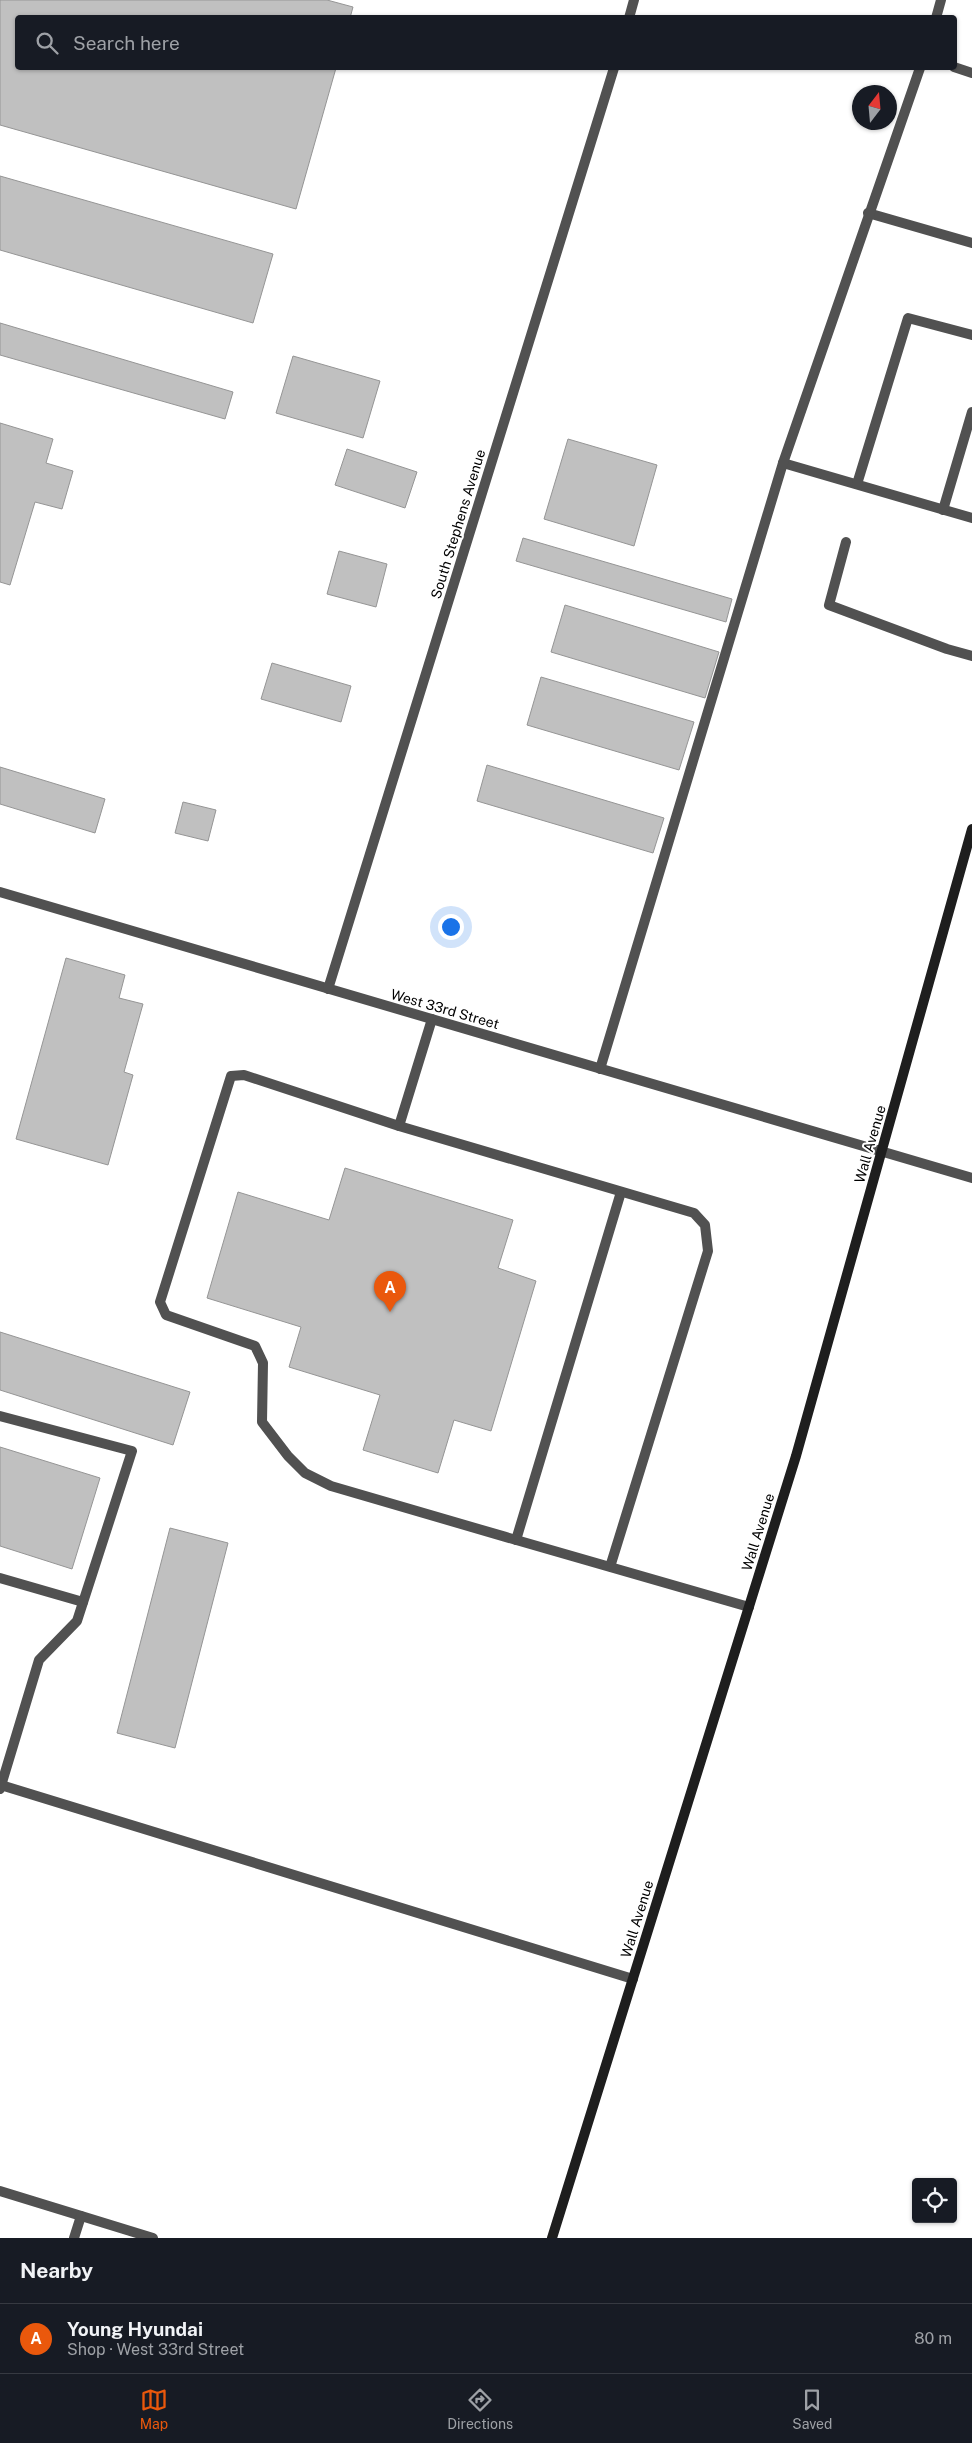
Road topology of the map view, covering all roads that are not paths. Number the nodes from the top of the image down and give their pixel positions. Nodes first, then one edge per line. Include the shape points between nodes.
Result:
1 (634, 0) edge
2 (941, 0) edge
3 (630, 15) edge
4 (937, 15) edge
5 (957, 69) edge
6 (613, 70) edge
7 (919, 70) edge
8 (972, 73) edge
9 (868, 212) junction
10 (972, 243) edge
11 (972, 335) edge
12 (972, 412) edge
13 (783, 463) junction
14 (858, 484) junction
15 (943, 510) junction
16 (972, 518) edge
17 (846, 542) dead end
18 (972, 656) edge
19 (972, 830) edge
20 (968, 856) edge
21 (0, 892) edge
22 (328, 989) junction
23 (432, 1019) junction
24 (600, 1069) junction
25 (399, 1126) junction
26 (882, 1152) junction
27 (972, 1178) edge
28 (622, 1192) junction
29 (0, 1416) edge
30 (516, 1540) junction
31 (610, 1567) junction
32 (0, 1578) edge
33 (83, 1602) junction
34 (749, 1607) junction
35 (1, 1787) edge
36 (633, 1979) junction
37 (0, 2192) edge
38 (80, 2216) junction
39 (74, 2238) edge
40 (153, 2238) edge
41 (552, 2238) edge

1 - 3 street
2 - 4 street
5 - 8 street
6 - 22 street, South Stephens Avenue
7 - 9 street
9 - 10 street
9 - 13 street
11 - 14 street via 908,318
12 - 15 street
13 - 14 street
13 - 24 street
14 - 15 street
15 - 16 street
17 - 18 street via 829,605
19 - 20 main road, Wall Avenue
20 - 26 main road, Wall Avenue
21 - 22 street, West 33rd Street
22 - 23 street, West 33rd Street
23 - 24 street, West 33rd Street
23 - 25 street
24 - 26 street, West 33rd Street
25 - 28 street
25 - 30 street via 244,1075 231,1076 160,1302 166,1315 255,1346 263,1363 262,1422 305,1473 331,1486
26 - 27 street, West 33rd Street
26 - 34 main road, Wall Avenue via 796,1456
28 - 30 street
28 - 31 street via 694,1213 705,1226 708,1251
29 - 33 street via 132,1451
30 - 31 street
31 - 34 street
32 - 33 street
33 - 35 street via 77,1620 39,1660
34 - 36 main road, Wall Avenue
35 - 36 street
36 - 41 main road, Wall Avenue
37 - 38 street
38 - 39 street
38 - 40 street

